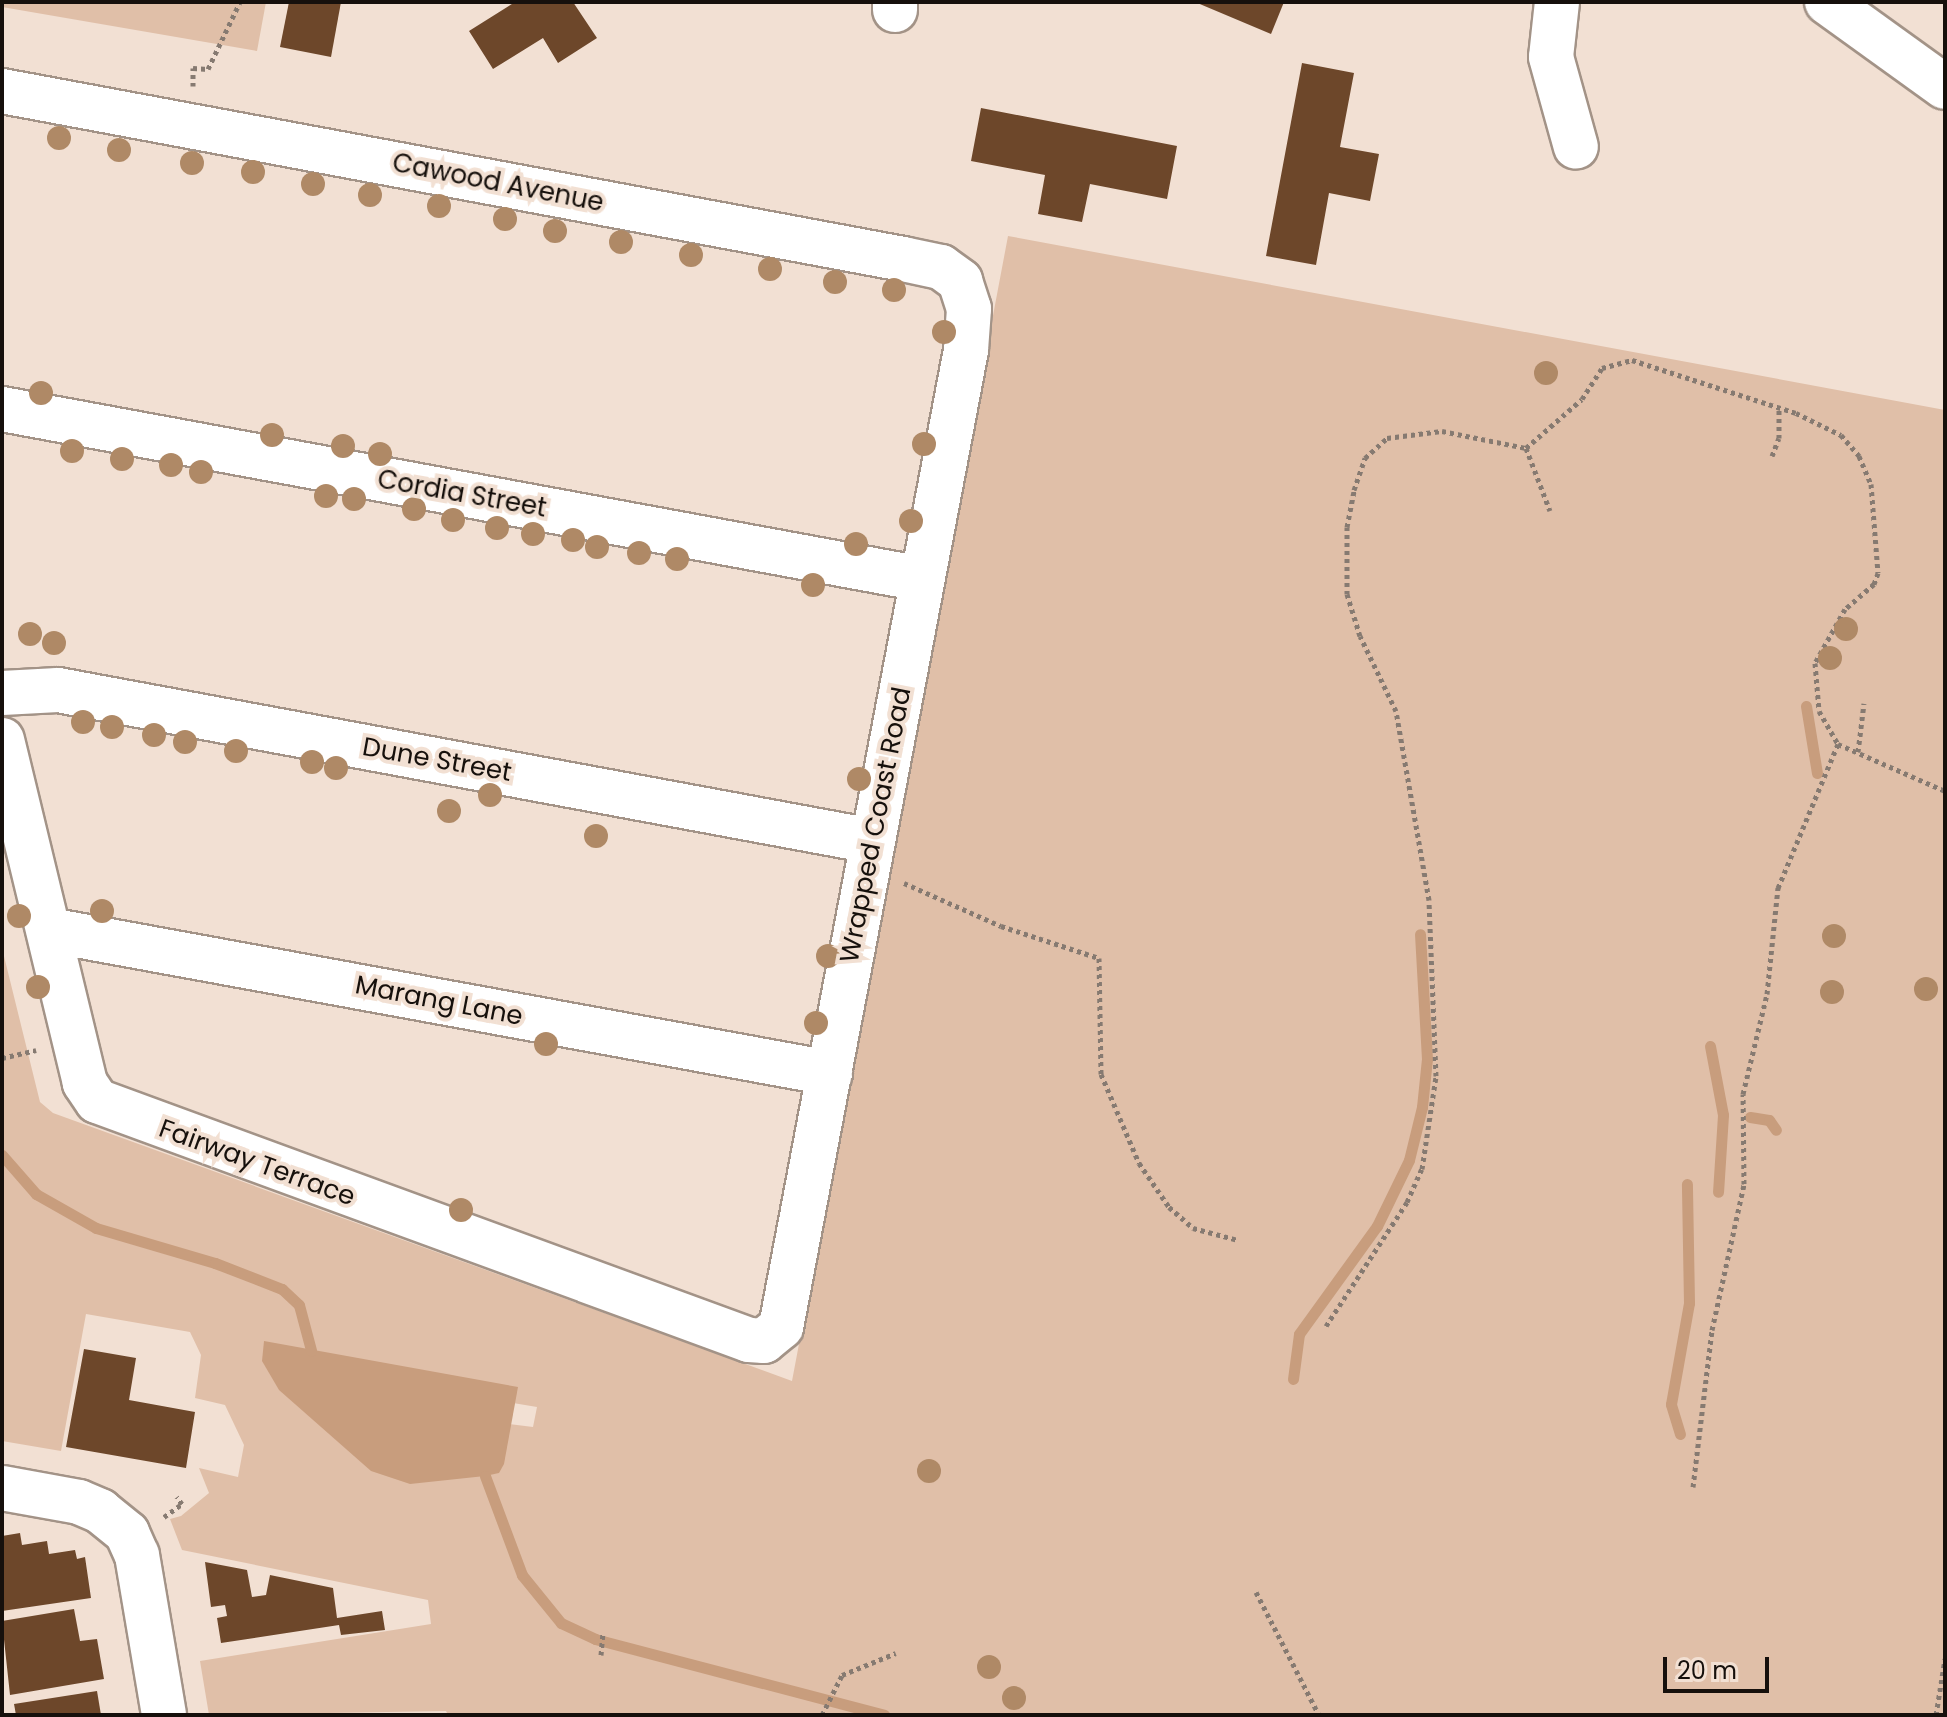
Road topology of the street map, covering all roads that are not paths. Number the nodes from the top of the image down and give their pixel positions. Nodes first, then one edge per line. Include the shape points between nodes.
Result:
1 (1557, 2) edge
2 (1827, 2) edge
3 (1945, 87) edge
4 (2, 91) edge
5 (1576, 147) dead end
6 (969, 309) joint
7 (2, 409) edge
8 (922, 579) junction
9 (2, 693) edge
10 (2, 740) edge
11 (872, 841) junction
12 (49, 930) junction
13 (830, 1073) junction
14 (772, 1336) joint
15 (2, 1488) edge
16 (164, 1715) edge

1 - 5 street via 1551,57
2 - 3 street
4 - 6 street, Cawood Avenue via 941,267 960,281
6 - 8 street, Wrapped Coast Road via 966,350
7 - 8 street, Cordia Street
8 - 11 street, Wrapped Coast Road
9 - 11 street, Dune Street via 58,690
10 - 12 street, Fairway Terrace
11 - 13 street, Wrapped Coast Road
12 - 13 street, Marang Lane
12 - 14 street, Fairway Terrace via 85,1083 103,1105 749,1340
13 - 14 street, Wrapped Coast Road via 786,1309
15 - 16 street via 79,1502 127,1533 137,1555

